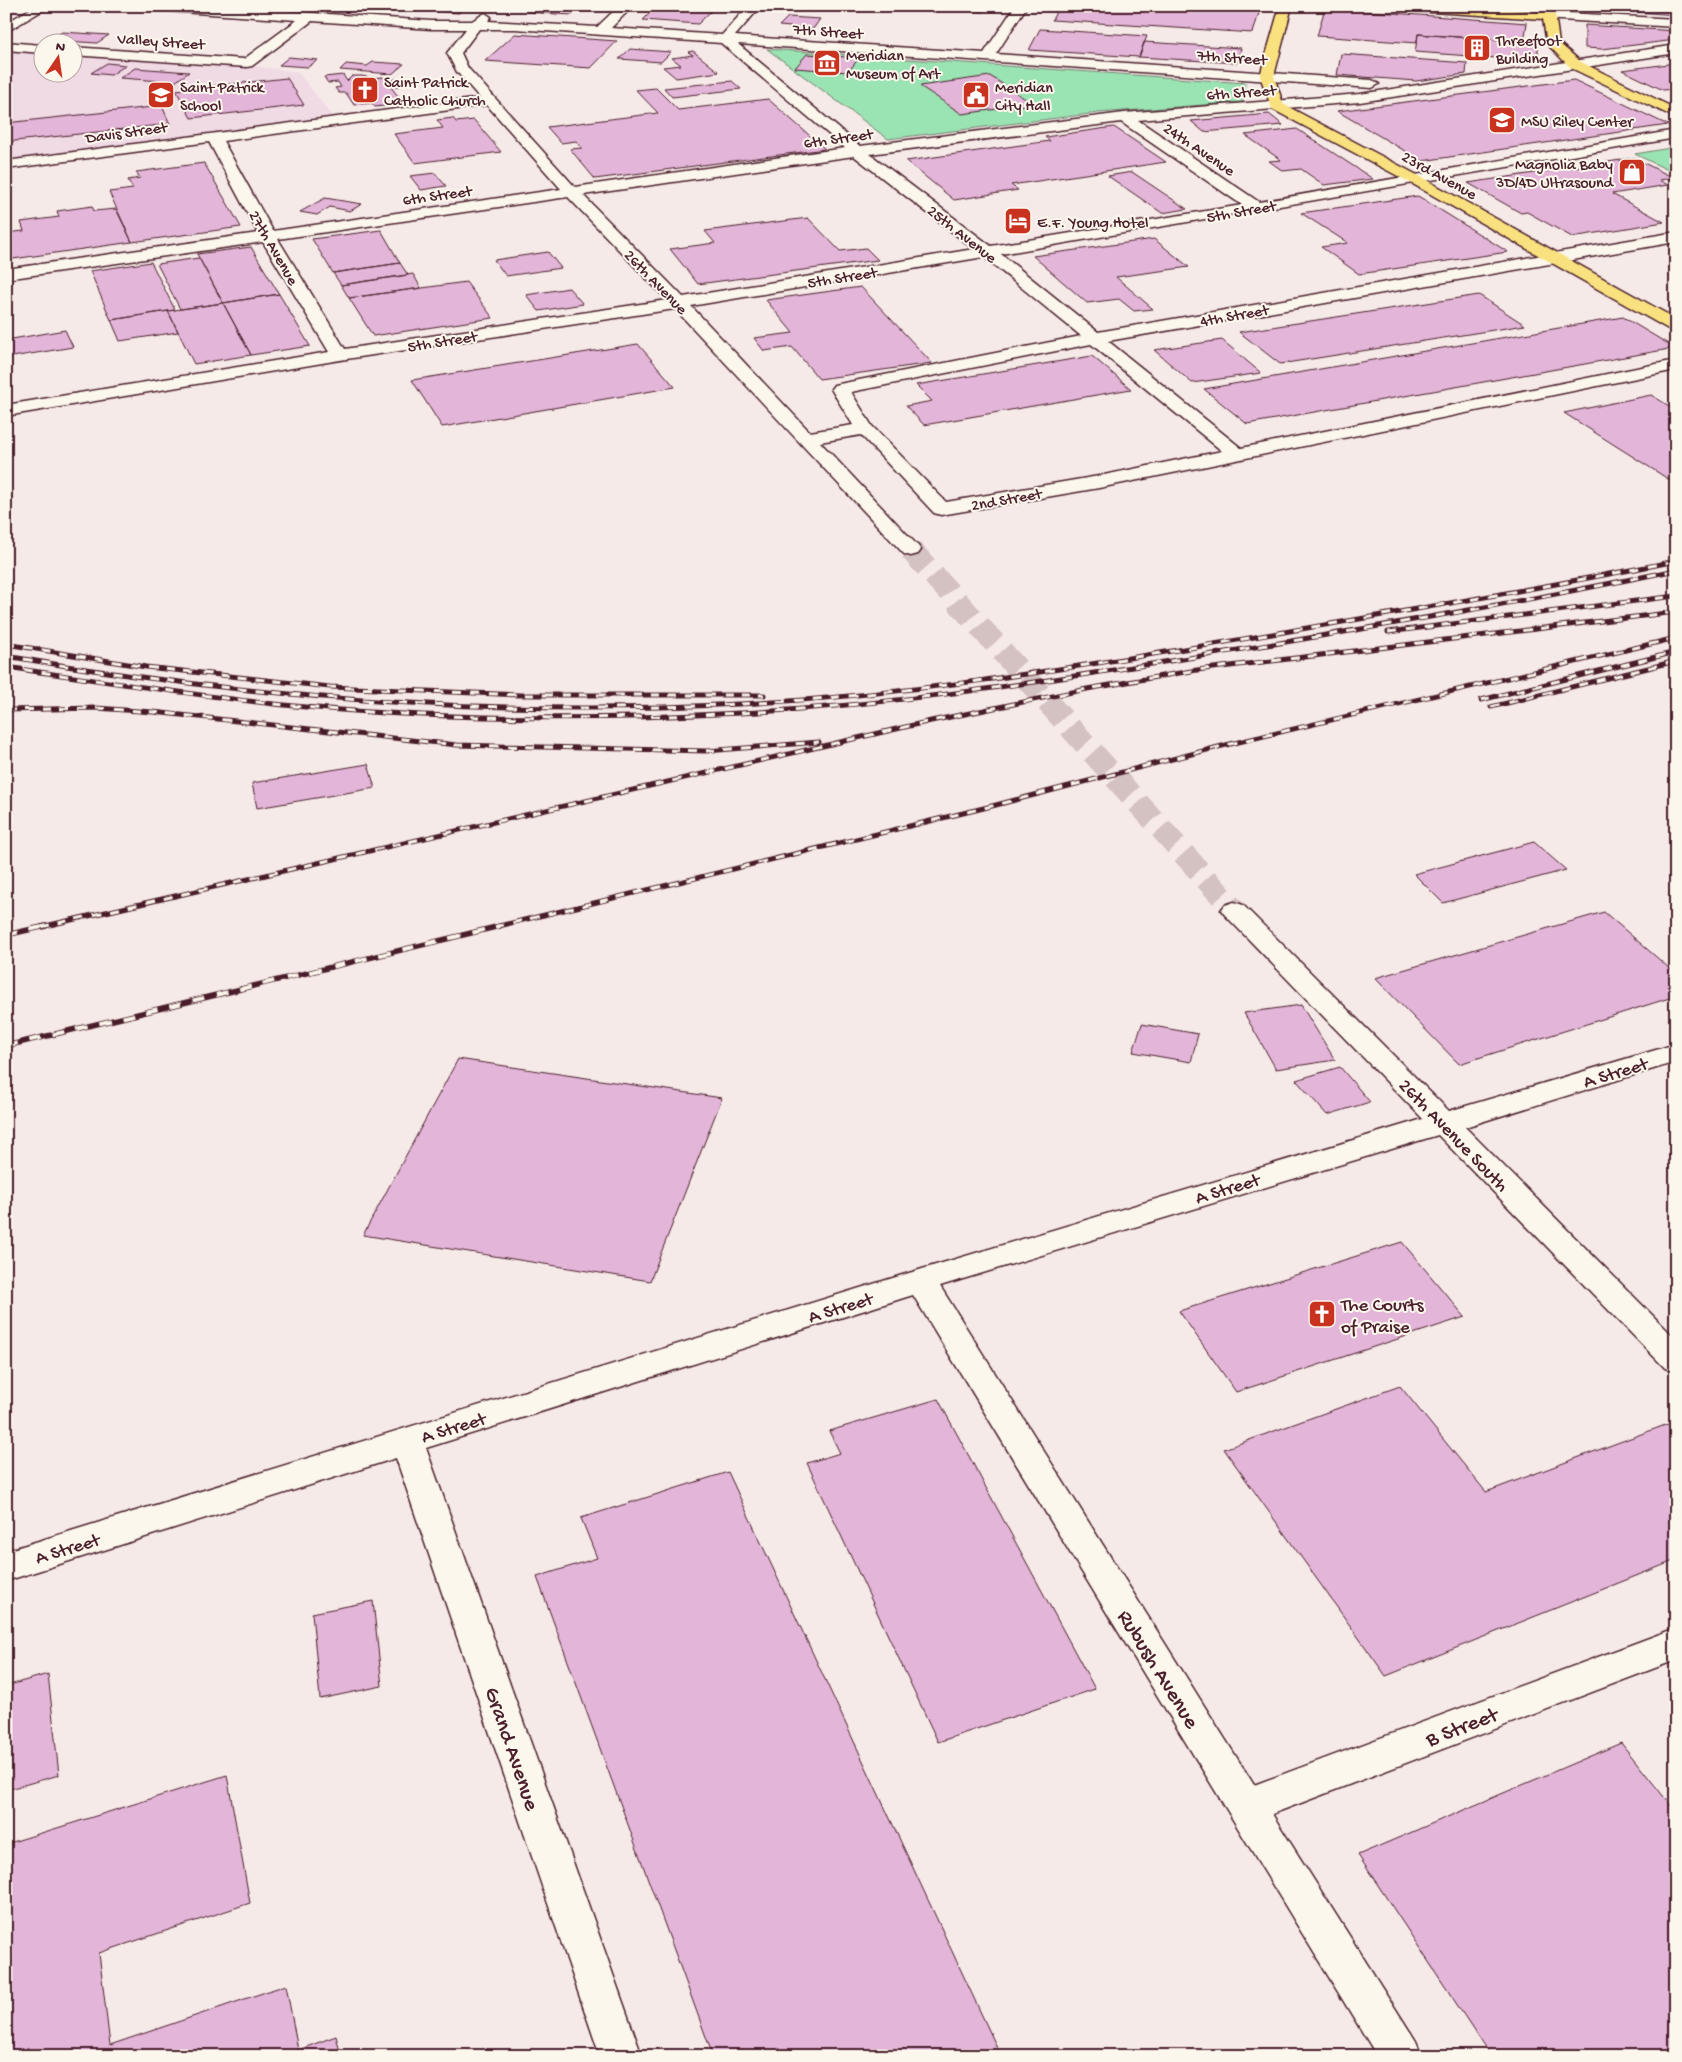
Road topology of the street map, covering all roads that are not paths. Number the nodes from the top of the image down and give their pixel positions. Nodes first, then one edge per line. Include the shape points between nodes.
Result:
1 (44, 6) edge
2 (151, 6) edge
3 (496, 6) edge
4 (627, 6) edge
5 (755, 6) edge
6 (1020, 6) edge
7 (1286, 6) edge
8 (1400, 6) edge
9 (1548, 11) edge
10 (309, 17) junction
11 (1676, 23) edge
12 (475, 25) junction
13 (6, 28) edge
14 (600, 31) junction
15 (725, 40) junction
16 (6, 46) edge
17 (32, 48) edge
18 (1676, 49) edge
19 (82, 52) edge
20 (988, 58) junction
21 (1576, 65) junction
22 (1267, 76) junction
23 (1443, 85) junction
24 (489, 101) junction
25 (1278, 106) junction
26 (1676, 114) edge
27 (1124, 117) junction
28 (1676, 134) edge
29 (214, 138) junction
30 (857, 151) junction
31 (6, 165) edge
32 (1416, 180) junction
33 (572, 193) junction
34 (1256, 208) junction
35 (268, 236) junction
36 (1676, 237) edge
37 (988, 252) junction
38 (1555, 259) junction
39 (6, 274) edge
40 (679, 303) junction
41 (1676, 326) edge
42 (1095, 338) junction
43 (340, 355) junction
44 (1676, 365) edge
45 (6, 411) edge
46 (865, 429) junction
47 (807, 438) junction
48 (1237, 454) junction
49 (911, 550) tunnel mouth
50 (1234, 910) tunnel mouth
51 (1676, 1053) edge
52 (1444, 1122) junction
53 (920, 1281) junction
54 (1676, 1359) edge
55 (407, 1441) junction
56 (6, 1566) edge
57 (1676, 1644) edge
58 (1246, 1806) junction
59 (621, 2056) edge
60 (1401, 2056) edge

1 - 13 street
2 - 10 street, 7th Street
3 - 12 street, 26th Avenue
4 - 14 street
5 - 15 street
6 - 20 street
7 - 22 main road
8 - 9 main road
9 - 11 street
9 - 21 main road via 1553,44
10 - 12 street, 7th Street
10 - 19 street, Valley Street via 247,63
12 - 14 street, 7th Street
12 - 24 street, 26th Avenue via 454,53 462,69
14 - 15 street, 7th Street
15 - 20 street, 7th Street
15 - 30 street, 25th Avenue
16 - 17 street
18 - 21 street, 6th Street
20 - 22 street, 7th Street
21 - 23 street, 6th Street
21 - 26 main road
22 - 23 street, 7th Street
22 - 25 main road
23 - 25 street, 6th Street
24 - 29 street, Davis Street
24 - 33 street, 26th Avenue
25 - 27 street, 6th Street
25 - 32 main road, 23rd Avenue
27 - 30 street, 6th Street
27 - 34 street, 24th Avenue
28 - 32 street, 5th Street
29 - 31 street, Davis Street
29 - 35 street, 27th Avenue
30 - 33 street, 6th Street
30 - 37 street, 25th Avenue
32 - 34 street, 5th Street
32 - 38 main road, 23rd Avenue
33 - 35 street, 6th Street
33 - 40 street, 26th Avenue
34 - 37 street, 5th Street
35 - 39 street, 6th Street
35 - 43 street, 27th Avenue
36 - 38 street, 4th Street
37 - 40 street, 5th Street
37 - 42 street, 25th Avenue
38 - 41 main road, 23rd Avenue
38 - 42 street, 4th Street
40 - 43 street, 5th Street
40 - 47 street, 26th Avenue
42 - 46 street, 4th Street via 840,389
42 - 48 street, 25th Avenue
43 - 45 street, 5th Street
44 - 48 street
46 - 47 street
46 - 48 street, 2nd Street via 941,509
47 - 49 street, 26th Avenue
50 - 52 street, 26th Avenue South
51 - 52 street, A Street
52 - 53 street, A Street
52 - 54 street, 26th Avenue South
53 - 55 street, A Street
53 - 58 street, Rubush Avenue
55 - 56 street, A Street
55 - 59 street, Grand Avenue
57 - 58 street, B Street
58 - 60 street, Rubush Avenue

